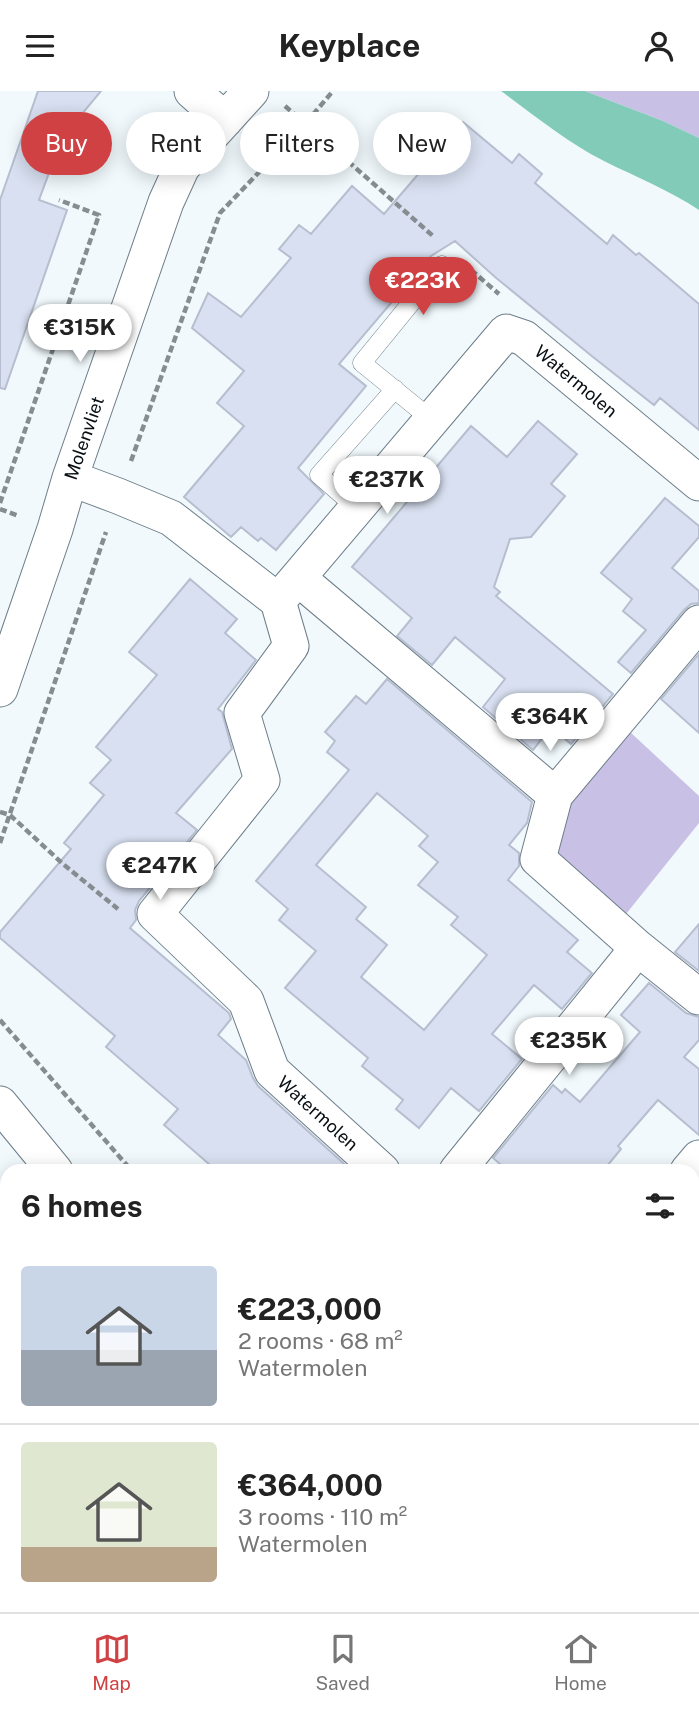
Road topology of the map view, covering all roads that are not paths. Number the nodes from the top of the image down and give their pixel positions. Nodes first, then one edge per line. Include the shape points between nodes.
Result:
1 (192, 91) edge
2 (263, 97) edge
3 (216, 112) edge
4 (226, 119) edge
5 (178, 175) edge
6 (442, 265) dead end
7 (395, 389) junction
8 (432, 420) junction
9 (70, 478) junction
10 (699, 483) edge
11 (357, 508) junction
12 (288, 589) junction
13 (699, 623) edge
14 (0, 689) edge
15 (555, 795) junction
16 (638, 948) junction
17 (699, 997) edge
18 (0, 1104) edge
19 (46, 1164) edge
20 (374, 1164) edge
21 (463, 1164) edge

1 - 3 street
2 - 4 street, Molenvliet
5 - 9 street, Molenvliet
6 - 7 lane via 362,363
7 - 8 lane
7 - 11 lane via 320,475
8 - 10 street, Watermolen via 506,333 524,338
8 - 11 street
9 - 12 street via 171,518
9 - 14 street, Molenvliet
11 - 12 street
12 - 15 street
12 - 20 street, Watermolen via 290,646 242,713 262,780 155,914 246,1001 272,1071
13 - 15 street
15 - 16 street via 538,859
16 - 17 street
16 - 21 street
18 - 19 street

